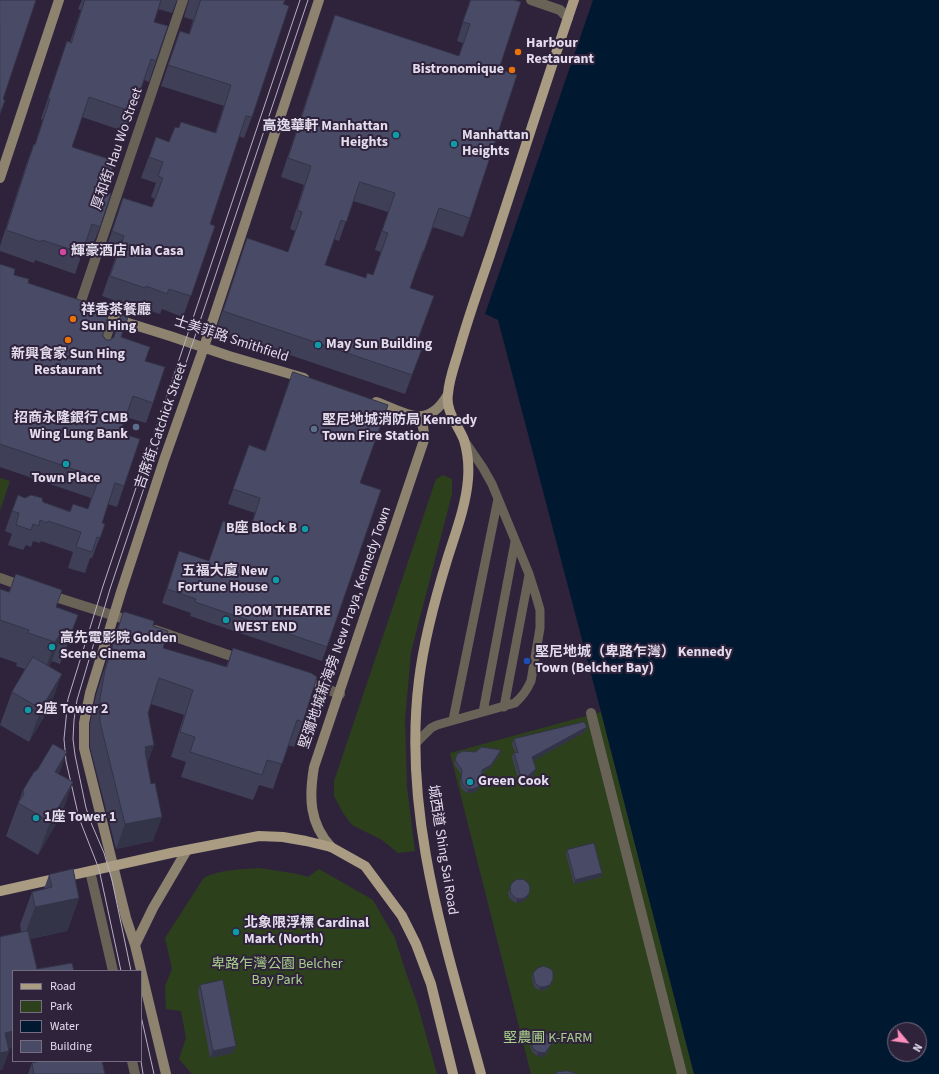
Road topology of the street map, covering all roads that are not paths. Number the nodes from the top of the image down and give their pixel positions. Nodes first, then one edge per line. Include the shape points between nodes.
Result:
1 (59, 0) edge
2 (183, 0) edge
3 (319, 0) edge
4 (531, 0) edge
5 (574, 0) edge
6 (568, 18) junction
7 (0, 178) edge
8 (76, 306) joint
9 (113, 318) junction
10 (204, 347) junction
11 (101, 354) edge
12 (312, 381) edge
13 (447, 396) junction
14 (370, 400) edge
15 (417, 417) junction
16 (464, 441) junction
17 (498, 499) junction
18 (515, 542) junction
19 (529, 574) junction
20 (0, 578) edge
21 (114, 616) junction
22 (252, 663) edge
23 (290, 676) edge
24 (340, 694) junction
25 (504, 707) junction
26 (482, 712) junction
27 (591, 713) dead end
28 (454, 720) junction
29 (415, 744) junction
30 (331, 847) junction
31 (187, 850) junction
32 (113, 866) junction
33 (90, 871) junction
34 (0, 891) edge
35 (135, 945) junction
36 (113, 970) edge
37 (141, 970) edge
38 (142, 974) edge
39 (132, 1062) edge
40 (135, 1074) edge
41 (166, 1074) edge
42 (453, 1074) edge
43 (481, 1074) edge
44 (682, 1074) edge

1 - 7 main road
2 - 8 street, 厚和街 Hau Wo Street
3 - 10 main road, 吉席街 Catchick Street
4 - 6 street via 560,10
5 - 6 main road
6 - 13 main road via 468,320
8 - 9 main road, 士美菲路 Smithfield
9 - 10 main road, 士美菲路 Smithfield
9 - 11 lane
10 - 12 main road, 士美菲路 Smithfield
10 - 21 main road, 吉席街 Catchick Street via 158,478
13 - 15 main road via 442,405 433,412
13 - 16 main road, 城西道 Shing Sai Road via 449,410
14 - 15 main road
15 - 24 main road, 堅彌地城新海旁 New Praya, Kennedy Town via 422,422 424,440
16 - 17 lane
16 - 29 main road, 城西道 Shing Sai Road via 468,458 466,492 424,646
17 - 18 lane
17 - 28 lane
18 - 19 lane
18 - 26 lane
19 - 25 lane
19 - 25 lane via 540,610 540,628 531,681 522,696
20 - 21 street
21 - 22 street
21 - 32 main road, 吉席街 Catchick Street via 90,693 83,739
23 - 24 street
24 - 30 main road, 堅彌地城新海旁 New Praya, Kennedy Town via 314,767 311,785 314,819 322,838
25 - 26 lane
26 - 28 lane
27 - 44 street
28 - 29 lane via 431,728
29 - 43 main road, 城西道 Shing Sai Road via 419,814 426,854 441,929
30 - 31 main road via 306,840 259,836
30 - 42 main road via 365,866 402,916 431,984
31 - 32 main road
31 - 35 main road
32 - 33 main road
32 - 35 main road, 吉席街 Catchick Street
33 - 34 main road
33 - 36 street
35 - 37 main road, 吉席街 Catchick Street
38 - 41 main road, 吉席街 Catchick Street
39 - 40 street

